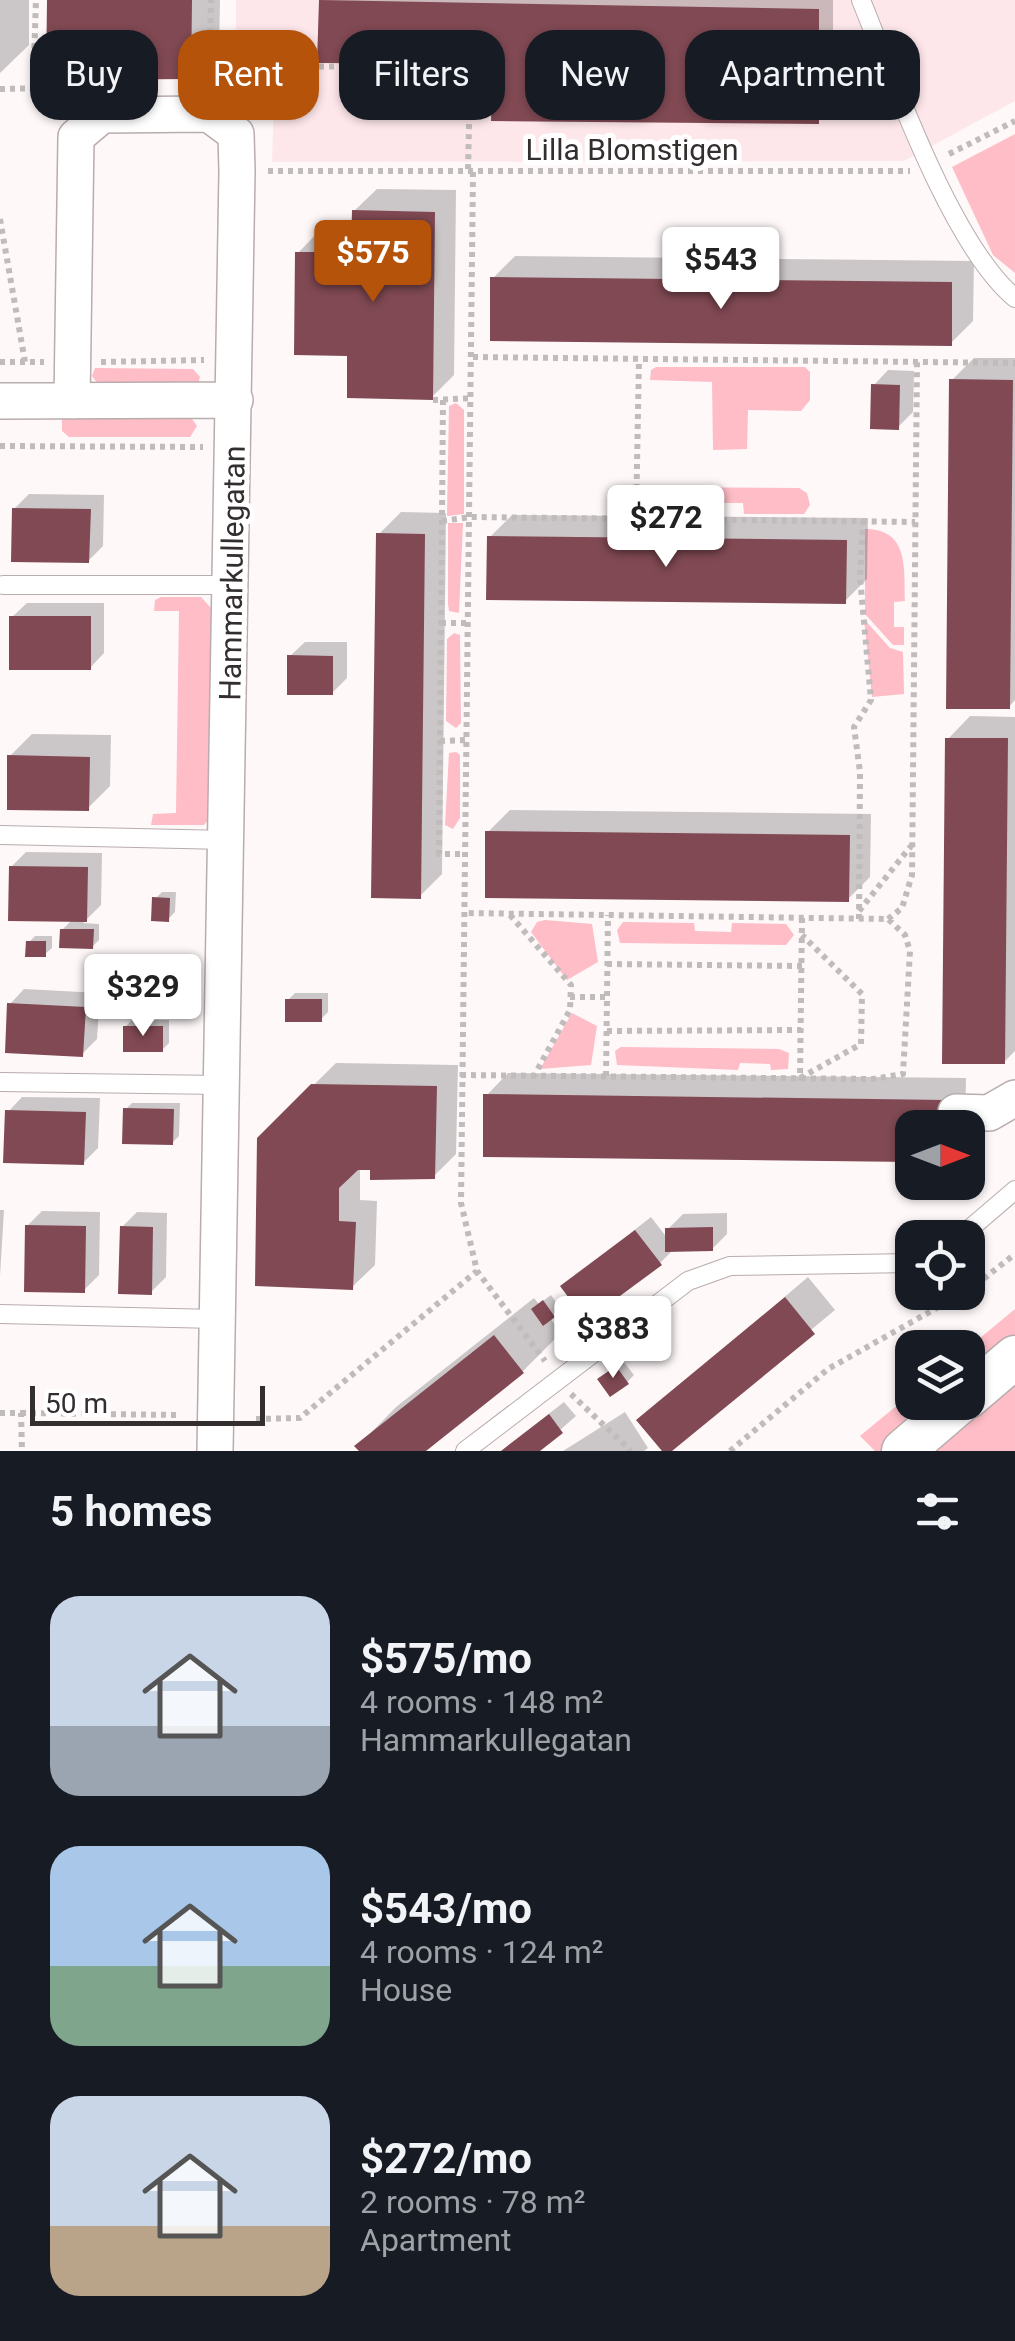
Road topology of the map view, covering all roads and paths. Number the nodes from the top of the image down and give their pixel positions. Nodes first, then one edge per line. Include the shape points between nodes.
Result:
1 (36, 0) edge
2 (211, 0) edge
3 (861, 0) edge
4 (35, 30) edge
5 (210, 30) edge
6 (319, 66) edge
7 (30, 88) edge
8 (0, 90) edge
9 (178, 115) edge
10 (216, 120) edge
11 (1015, 122) edge
12 (931, 163) junction
13 (237, 171) junction
14 (471, 172) junction
15 (0, 218) edge
16 (1015, 298) edge
17 (473, 357) junction
18 (639, 359) junction
19 (25, 362) dead end
20 (917, 362) junction
21 (1015, 363) edge
22 (472, 398) junction
23 (235, 400) junction
24 (432, 400) dead end
25 (443, 400) junction
26 (0, 401) edge
27 (72, 401) junction
28 (0, 446) edge
29 (203, 448) dead end
30 (472, 517) junction
31 (636, 519) junction
32 (442, 521) junction
33 (863, 522) junction
34 (915, 522) junction
35 (3, 585) dead end
36 (232, 585) junction
37 (442, 622) junction
38 (469, 623) junction
39 (440, 740) junction
40 (467, 740) junction
41 (0, 835) edge
42 (227, 840) junction
43 (912, 845) junction
44 (465, 854) junction
45 (464, 913) junction
46 (510, 914) junction
47 (608, 915) junction
48 (858, 915) junction
49 (802, 918) junction
50 (888, 919) junction
51 (802, 935) junction
52 (607, 964) junction
53 (802, 966) junction
54 (570, 997) junction
55 (607, 997) junction
56 (801, 1030) junction
57 (607, 1031) junction
58 (462, 1076) junction
59 (534, 1076) junction
60 (606, 1076) junction
61 (800, 1078) junction
62 (0, 1082) edge
63 (222, 1085) junction
64 (1015, 1098) edge
65 (985, 1113) edge
66 (1015, 1190) edge
67 (979, 1220) edge
68 (1015, 1254) edge
69 (895, 1263) edge
70 (477, 1271) junction
71 (985, 1277) edge
72 (934, 1310) edge
73 (0, 1314) edge
74 (218, 1319) junction
75 (1015, 1357) edge
76 (560, 1380) junction
77 (985, 1382) edge
78 (0, 1413) edge
79 (21, 1413) junction
80 (179, 1415) dead end
81 (256, 1419) dead end
82 (939, 1420) edge
83 (22, 1451) edge
84 (215, 1451) edge
85 (465, 1451) edge
86 (631, 1451) edge
87 (730, 1451) edge
88 (903, 1451) edge

1 - 4 path
2 - 5 path
3 - 12 lane
6 - 14 path via 450,67 470,78
7 - 8 path
9 - 27 street via 102,116 76,137
10 - 13 street, Hammarkullegatan via 236,134
11 - 12 path, Lilla Blomstigen
12 - 14 path, Lilla Blomstigen via 912,171
12 - 16 lane via 984,268
13 - 14 path, Lilla Blomstigen
13 - 23 street, Hammarkullegatan
14 - 17 path
15 - 19 path
17 - 18 path
17 - 22 path
18 - 20 path
18 - 31 path
20 - 21 path
20 - 34 path
22 - 25 path
22 - 30 path
23 - 27 street
23 - 36 street, Hammarkullegatan
24 - 25 path
25 - 32 path
26 - 27 street
28 - 29 path
30 - 31 path
30 - 32 path
30 - 38 path
31 - 33 path
32 - 37 path
33 - 34 path
33 - 48 path via 860,577 870,700 854,727 860,772
34 - 43 path
35 - 36 lane
36 - 42 street, Hammarkullegatan
37 - 38 path
37 - 39 path
38 - 40 path
39 - 40 path
39 - 44 path via 440,854
40 - 44 path
41 - 42 lane
42 - 63 street, Hammarkullegatan
43 - 48 path
43 - 50 path via 908,895
44 - 45 path
45 - 46 path
45 - 58 path
46 - 47 path
46 - 54 path via 570,985
47 - 49 path
47 - 52 path
48 - 49 path
48 - 50 path
49 - 51 path
50 - 61 path via 910,951 903,1074
51 - 53 path
51 - 61 path via 862,994 861,1044
52 - 53 path
52 - 55 path
53 - 56 path
54 - 55 path
54 - 59 path via 570,1010
55 - 57 path
56 - 57 path
56 - 61 path
57 - 60 path
58 - 59 path
58 - 70 path via 462,1203
59 - 60 path
60 - 61 path
62 - 63 lane
63 - 74 street, Hammarkullegatan
64 - 65 street
66 - 67 lane
68 - 71 path
69 - 76 lane via 730,1266 707,1273 654,1302
70 - 76 path
70 - 81 path via 300,1418
72 - 87 path via 828,1369
73 - 74 lane
74 - 84 street, Hammarkullegatan
75 - 77 street
76 - 85 lane
76 - 86 path
78 - 79 path
79 - 80 path
79 - 83 path
82 - 88 street

